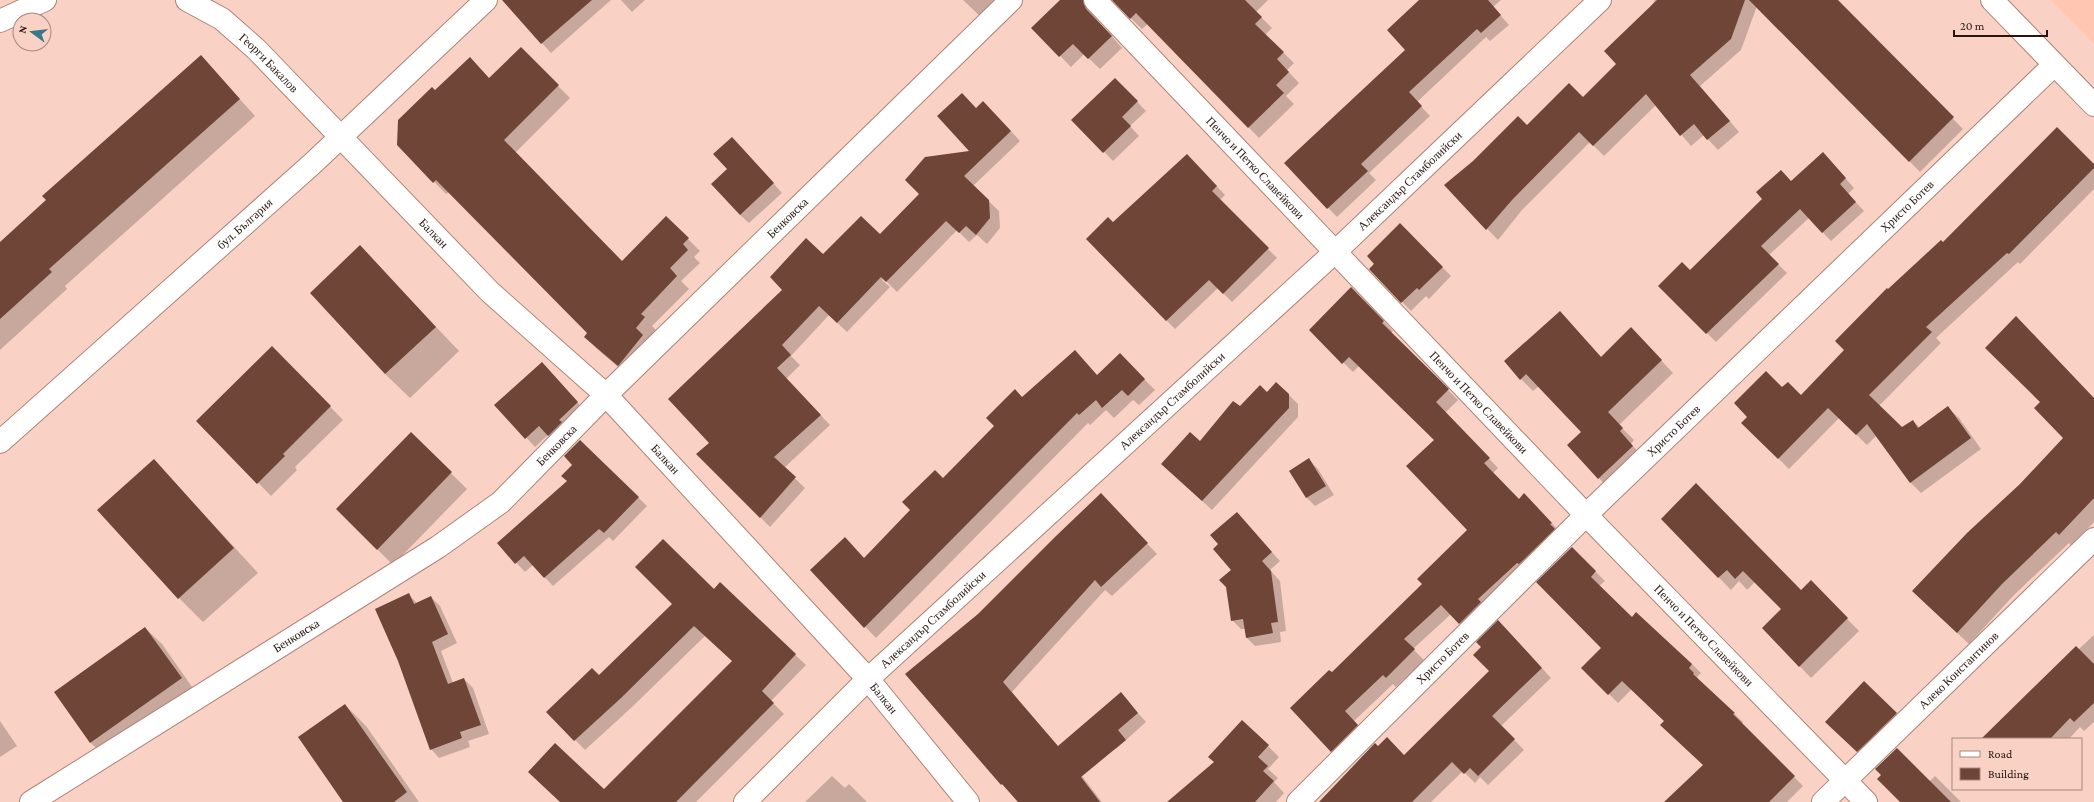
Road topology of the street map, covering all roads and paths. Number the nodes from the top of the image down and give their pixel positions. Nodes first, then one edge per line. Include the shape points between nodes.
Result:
1 (45, 0) edge
2 (187, 0) edge
3 (486, 0) edge
4 (1012, 0) edge
5 (1095, 0) edge
6 (1600, 0) edge
7 (1992, 0) edge
8 (0, 21) edge
9 (2054, 65) junction
10 (2094, 105) edge
11 (341, 137) junction
12 (1335, 252) junction
13 (606, 395) junction
14 (0, 442) edge
15 (1586, 515) junction
16 (2094, 539) edge
17 (868, 679) junction
18 (1845, 782) junction
19 (31, 802) edge
20 (744, 802) edge
21 (968, 802) edge
22 (1298, 802) edge
23 (1823, 802) edge
24 (1866, 802) edge

1 - 8 street
2 - 11 street, Георги Бакалов via 222,19 256,49
3 - 11 street, бул. България
4 - 13 street, Бенковска
5 - 12 street, Пенчо и Петко Славейкови
6 - 12 street, Александър Стамболийски
7 - 9 street
9 - 10 street
9 - 15 street, Христо Ботев
11 - 13 street, Балкан via 490,292
11 - 14 street, бул. България
12 - 15 street, Пенчо и Петко Славейкови
12 - 17 street, Александър Стамболийски
13 - 17 street, Балкан
13 - 19 street, Бенковска via 501,502 438,547
15 - 18 street, Пенчо и Петко Славейкови
15 - 22 street, Христо Ботев
16 - 18 street, Алеко Константинов
17 - 20 street, Александър Стамболийски
17 - 21 street, Балкан
18 - 23 street, Алеко Константинов
18 - 24 street, Пенчо и Петко Славейкови

